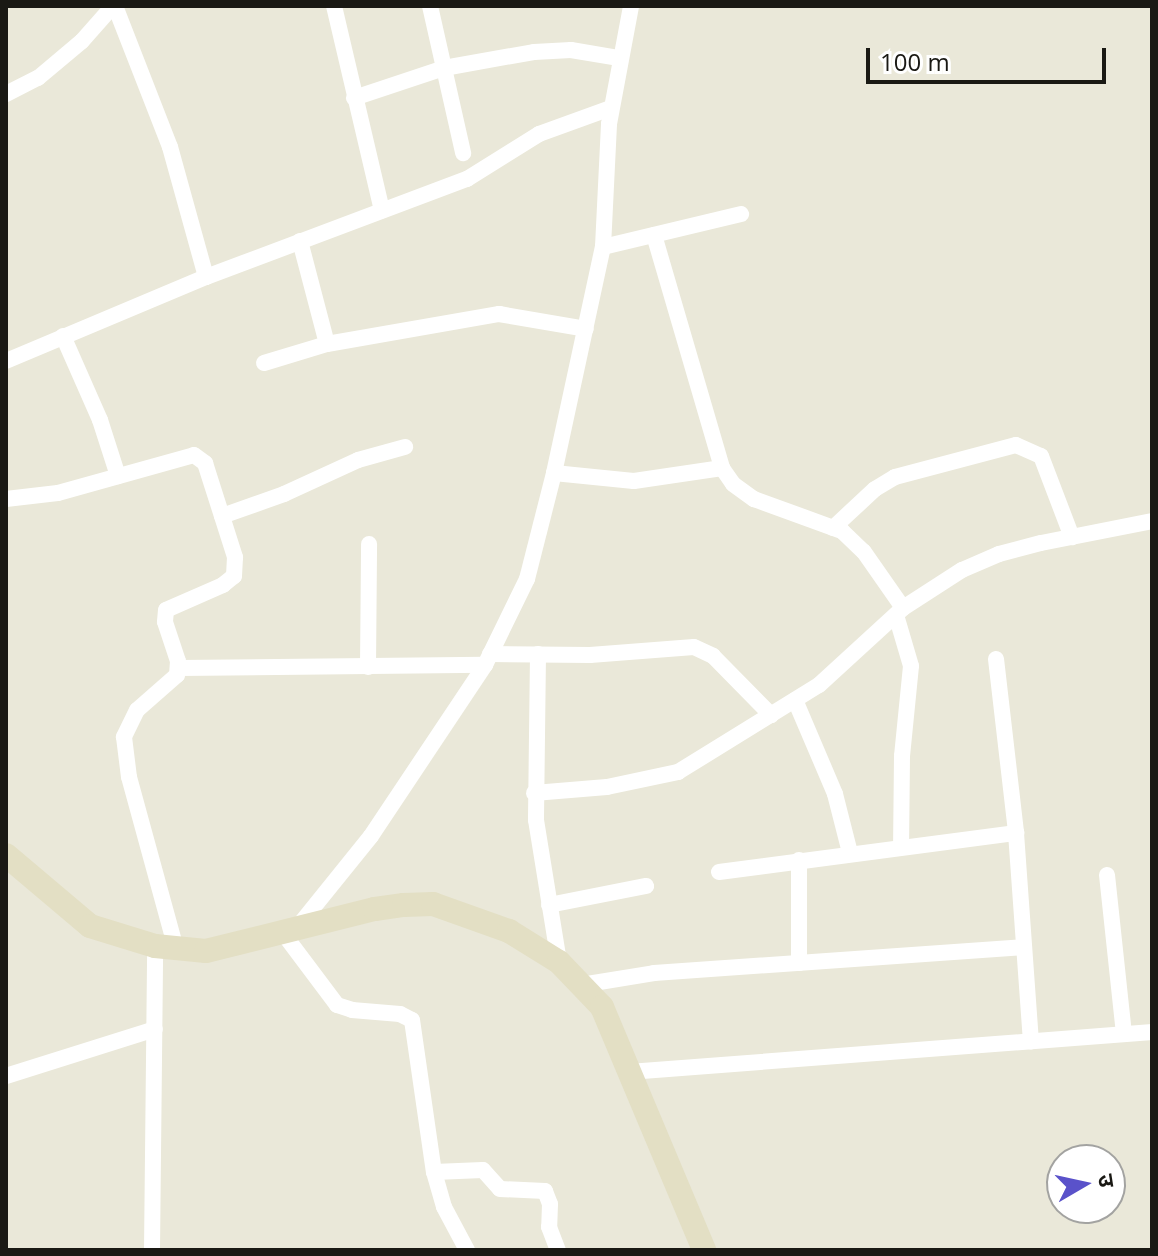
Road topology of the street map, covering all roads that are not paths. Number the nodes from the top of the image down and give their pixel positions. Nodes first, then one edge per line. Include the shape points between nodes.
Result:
1 (334, 6) edge
2 (430, 6) edge
3 (631, 6) edge
4 (107, 9) edge
5 (619, 58) junction
6 (444, 68) junction
7 (6, 94) edge
8 (354, 98) junction
9 (611, 108) junction
10 (463, 153) dead end
11 (382, 210) junction
12 (741, 214) dead end
13 (654, 235) junction
14 (300, 241) junction
15 (603, 247) junction
16 (206, 277) junction
17 (586, 329) junction
18 (63, 336) junction
19 (327, 344) junction
20 (6, 361) edge
21 (264, 363) dead end
22 (405, 447) dead end
23 (722, 468) junction
24 (554, 473) junction
25 (118, 476) junction
26 (6, 499) edge
27 (222, 516) junction
28 (1152, 521) edge
29 (833, 528) junction
30 (1072, 537) junction
31 (369, 544) dead end
32 (900, 611) junction
33 (538, 654) junction
34 (487, 659) junction
35 (996, 659) dead end
36 (368, 667) junction
37 (179, 668) junction
38 (795, 700) junction
39 (771, 715) junction
40 (534, 793) junction
41 (1016, 833) junction
42 (901, 847) junction
43 (850, 853) junction
44 (6, 855) edge
45 (799, 860) junction
46 (719, 872) dead end
47 (1107, 875) dead end
48 (646, 886) dead end
49 (549, 905) junction
50 (289, 931) junction
51 (165, 947) junction
52 (1024, 947) junction
53 (559, 962) junction
54 (799, 963) junction
55 (581, 985) junction
56 (155, 1029) junction
57 (1152, 1032) edge
58 (1124, 1034) junction
59 (1031, 1041) junction
60 (629, 1072) junction
61 (6, 1076) edge
62 (434, 1172) junction
63 (152, 1250) edge
64 (467, 1250) edge
65 (558, 1250) edge
66 (704, 1250) edge

1 - 8 street
2 - 6 street
3 - 5 street
4 - 7 street via 82,41 38,78
4 - 16 street via 170,147
5 - 6 street via 553,51
5 - 9 street
6 - 8 street
6 - 10 street
8 - 11 street
9 - 11 street via 539,134 467,179
9 - 15 street
11 - 14 street
12 - 13 street
13 - 15 street
13 - 23 street
14 - 16 street
14 - 19 street
15 - 17 street
16 - 18 street
17 - 19 street via 499,314
17 - 24 street
18 - 20 street
18 - 25 street
19 - 21 street
22 - 27 street via 358,460
23 - 24 street via 634,481
23 - 29 street via 754,499
24 - 34 street via 527,579
25 - 26 street via 58,493
25 - 27 street via 199,456
27 - 37 street via 235,557 234,576 166,610
28 - 30 street
29 - 30 street via 895,477 1016,445 1041,456
29 - 32 street via 864,552
30 - 32 street via 999,554 962,570
31 - 36 street
32 - 38 street via 819,685
32 - 42 street via 911,666 902,756
33 - 34 street
33 - 39 street via 694,647 713,656
33 - 40 street
34 - 36 street
34 - 50 street via 371,836
35 - 41 street
36 - 37 street
37 - 51 street via 173,681 137,710 124,737
38 - 39 street
38 - 43 street via 835,794
39 - 40 street via 678,772 607,787
40 - 49 street
41 - 42 street
41 - 52 street
42 - 43 street
43 - 45 street
44 - 51 main road via 90,926
45 - 46 street
45 - 54 street
47 - 58 street
48 - 49 street
49 - 53 street
50 - 51 main road via 206,951
50 - 53 main road via 375,909 433,904 509,931
50 - 62 street via 337,1005 412,1020
51 - 56 street
52 - 54 street
52 - 59 street
53 - 55 main road
54 - 55 street via 654,973
55 - 60 main road via 602,1007
56 - 61 street
56 - 63 street
57 - 58 street
58 - 59 street
59 - 60 street
60 - 66 main road
62 - 64 street via 444,1207
62 - 65 street via 479,1169 500,1189 545,1191

